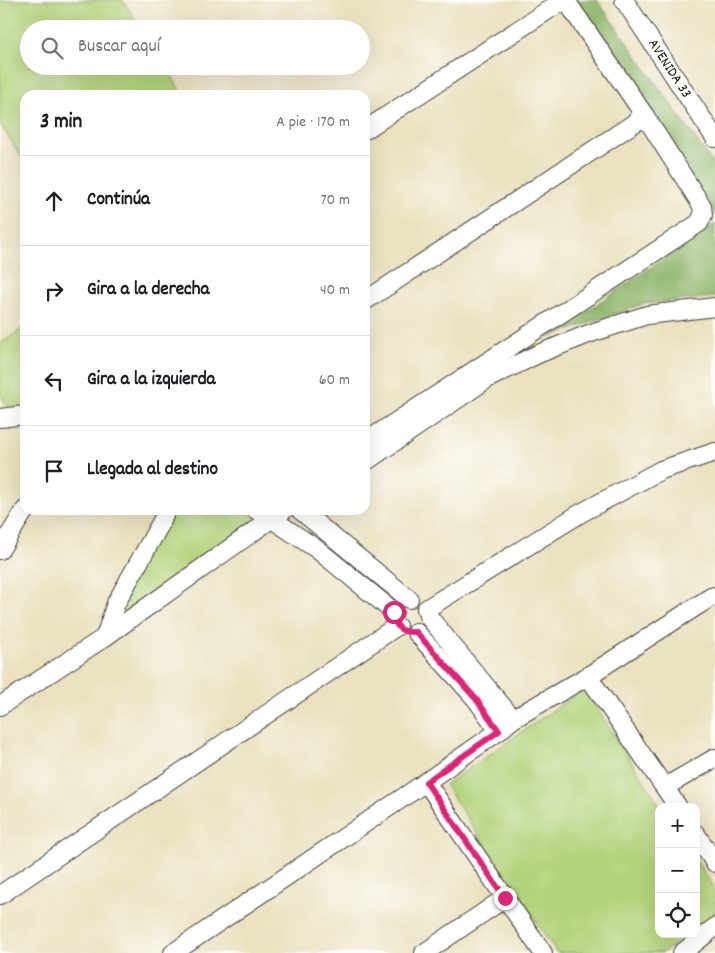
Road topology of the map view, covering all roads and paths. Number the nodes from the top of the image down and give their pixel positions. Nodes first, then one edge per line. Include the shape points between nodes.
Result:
1 (624, 0) edge
2 (646, 116) junction
3 (370, 127) edge
4 (715, 138) edge
5 (370, 298) edge
6 (715, 307) edge
7 (483, 373) junction
8 (20, 416) edge
9 (0, 418) edge
10 (370, 439) edge
11 (715, 452) edge
12 (370, 458) edge
13 (22, 515) edge
14 (164, 515) edge
15 (277, 515) edge
16 (279, 515) edge
17 (306, 515) edge
18 (0, 550) edge
19 (715, 596) edge
20 (409, 599) junction
21 (427, 613) junction
22 (396, 619) junction
23 (416, 632) junction
24 (105, 637) junction
25 (588, 676) junction
26 (0, 706) edge
27 (513, 719) junction
28 (499, 731) junction
29 (715, 758) edge
30 (426, 782) junction
31 (665, 787) junction
32 (675, 803) edge
33 (700, 840) edge
34 (715, 862) edge
35 (0, 895) edge
36 (505, 898) junction
37 (715, 927) edge
38 (173, 953) edge
39 (424, 953) edge
40 (544, 953) edge
41 (682, 953) edge

1 - 4 street, AVENIDA 33
2 - 3 street via 569,5 562,2
2 - 5 street
2 - 7 street via 702,206 703,215 699,223
6 - 7 street via 637,318
7 - 10 street
7 - 12 street
8 - 9 street
11 - 21 street via 661,470 589,509
13 - 18 street
14 - 24 street via 116,603
15 - 24 street
16 - 22 street
17 - 20 street
19 - 25 street
20 - 21 street via 422,603
20 - 22 street via 397,606
21 - 23 street via 426,623
21 - 27 street
22 - 23 street via 402,630
22 - 35 street
23 - 28 street via 476,699
24 - 26 street
25 - 27 street
25 - 31 street
27 - 28 street
28 - 30 street
29 - 31 street
30 - 36 street
30 - 38 street
31 - 32 street
33 - 34 street
36 - 39 street
36 - 40 street
37 - 41 street

